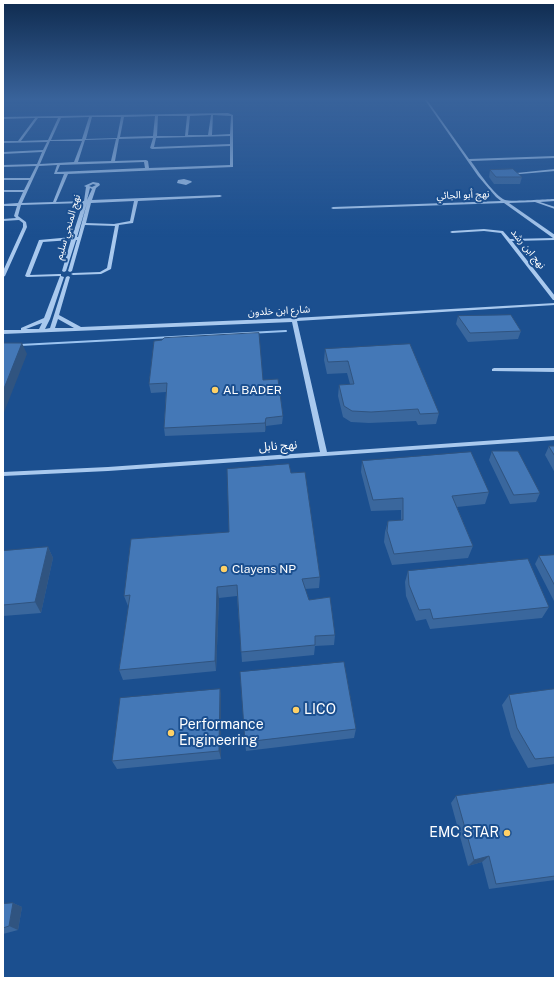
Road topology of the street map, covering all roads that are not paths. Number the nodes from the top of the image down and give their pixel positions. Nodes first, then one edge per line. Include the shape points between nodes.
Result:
1 (232, 145) edge
2 (47, 146) edge
3 (81, 146) edge
4 (116, 146) edge
5 (153, 146) edge
6 (211, 146) edge
7 (459, 146) edge
8 (44, 151) junction
9 (3, 153) edge
10 (555, 157) edge
11 (469, 160) junction
12 (113, 162) junction
13 (76, 163) junction
14 (38, 164) junction
15 (58, 164) junction
16 (3, 166) edge
17 (184, 168) junction
18 (147, 170) junction
19 (555, 170) edge
20 (96, 172) junction
21 (66, 173) junction
22 (507, 174) edge
23 (479, 175) junction
24 (486, 175) dead end
25 (3, 179) edge
26 (30, 179) junction
27 (93, 185) junction
28 (25, 190) junction
29 (3, 191) edge
30 (220, 196) dead end
31 (185, 197) junction
32 (136, 200) junction
33 (532, 200) junction
34 (555, 200) edge
35 (503, 201) junction
36 (88, 202) junction
37 (54, 203) junction
38 (19, 204) junction
39 (3, 205) edge
40 (333, 208) dead end
41 (555, 208) edge
42 (20, 219) junction
43 (3, 220) edge
44 (84, 224) junction
45 (116, 224) junction
46 (452, 232) dead end
47 (74, 238) junction
48 (80, 238) junction
49 (555, 238) edge
50 (510, 240) junction
51 (69, 272) junction
52 (3, 276) edge
53 (63, 276) junction
54 (555, 299) edge
55 (555, 304) edge
56 (57, 316) junction
57 (47, 319) junction
58 (294, 320) junction
59 (80, 329) junction
60 (52, 330) junction
61 (40, 331) junction
62 (3, 332) edge
63 (15, 332) junction
64 (494, 370) dead end
65 (555, 370) edge
66 (555, 438) edge
67 (324, 454) junction
68 (3, 474) edge

1 - 17 street via 232,166
2 - 8 street
3 - 13 street
4 - 12 street
5 - 6 street via 152,148
7 - 11 street
8 - 9 street
8 - 14 street
10 - 11 street
11 - 23 street
12 - 13 street
12 - 18 street via 146,161
13 - 15 street
14 - 15 street
14 - 16 street
14 - 26 street
15 - 21 street via 55,173
17 - 18 street
17 - 31 street
18 - 20 street
19 - 22 street
20 - 21 street
20 - 27 street, نهج المنجي سليم
21 - 37 street
23 - 24 street
23 - 35 street
25 - 26 street
26 - 28 street
27 - 36 street, نهج المنجي سليم
27 - 36 street, نهج المنجي سليم via 86,186
28 - 29 street
28 - 38 street
30 - 31 street
31 - 32 street
32 - 36 street
32 - 45 street via 132,222
33 - 34 street, نهج أبو الجائي
33 - 35 street, نهج أبو الجائي
33 - 41 street
35 - 40 street, نهج أبو الجائي
35 - 49 street
36 - 37 street
36 - 44 street, نهج المنجي سليم
36 - 47 street, نهج المنجي سليم
37 - 38 street
38 - 39 street
38 - 42 street via 15,214
42 - 43 street
42 - 52 street via 25,223 24,227
44 - 45 street
44 - 48 street, نهج المنجي سليم
45 - 51 street via 109,269 101,272
46 - 50 street, نهج ابن رشد via 497,230
47 - 48 street
47 - 51 street, نهج المنجي سليم
47 - 53 street via 41,240 26,275
48 - 51 street, نهج المنجي سليم
49 - 50 street
50 - 54 street, نهج ابن رشد
51 - 53 street
51 - 53 street
53 - 56 street, نهج المنجي سليم
53 - 57 street, نهج المنجي سليم
55 - 58 street, شارع ابن خلدون
56 - 59 street
56 - 60 street, نهج المنجي سليم
57 - 61 street, نهج المنجي سليم
57 - 63 street
58 - 59 street, شارع ابن خلدون
58 - 67 street
59 - 60 street, شارع ابن خلدون
60 - 61 street, شارع ابن خلدون
61 - 63 street, شارع ابن خلدون
62 - 63 street, شارع ابن خلدون
64 - 65 street
66 - 67 street, نهج نابل
67 - 68 street, نهج نابل

